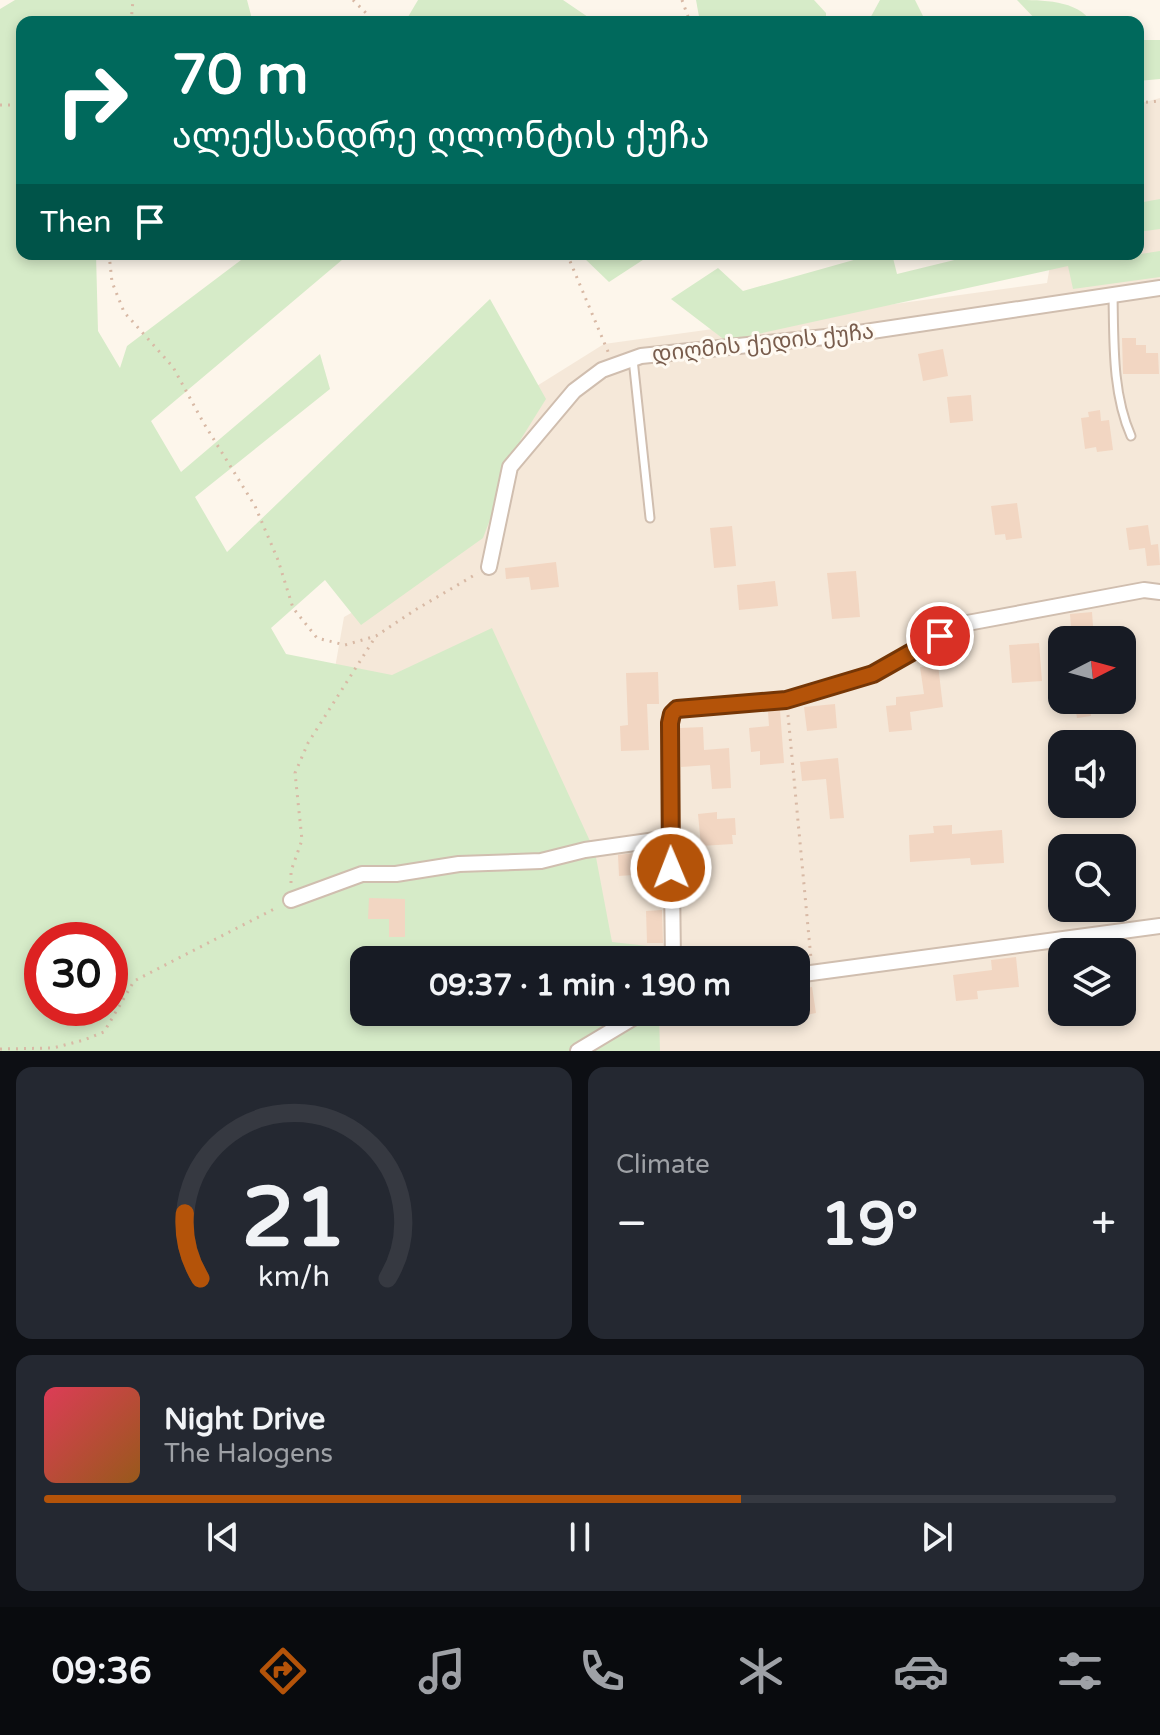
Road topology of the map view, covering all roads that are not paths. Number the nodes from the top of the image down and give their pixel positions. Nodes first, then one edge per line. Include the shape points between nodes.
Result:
1 (1160, 288) edge
2 (1113, 295) junction
3 (633, 359) junction
4 (1131, 436) dead end
5 (650, 518) dead end
6 (489, 567) road end
7 (1160, 592) edge
8 (670, 838) junction
9 (291, 900) road end
10 (1160, 926) edge
11 (673, 946) edge
12 (810, 973) edge
13 (620, 1026) edge
14 (578, 1051) edge

1 - 2 street, დიღმის ქედის ქუჩა
2 - 3 street, დიღმის ქედის ქუჩა via 845,335
2 - 4 lane via 1120,401
3 - 5 lane
3 - 6 street, დიღმის ქედის ქუჩა via 602,370 574,391 510,467
7 - 8 street via 1144,590 962,624 873,674 786,700 683,706 672,714
8 - 9 street via 541,861 362,874
8 - 11 street
10 - 12 street
13 - 14 street

